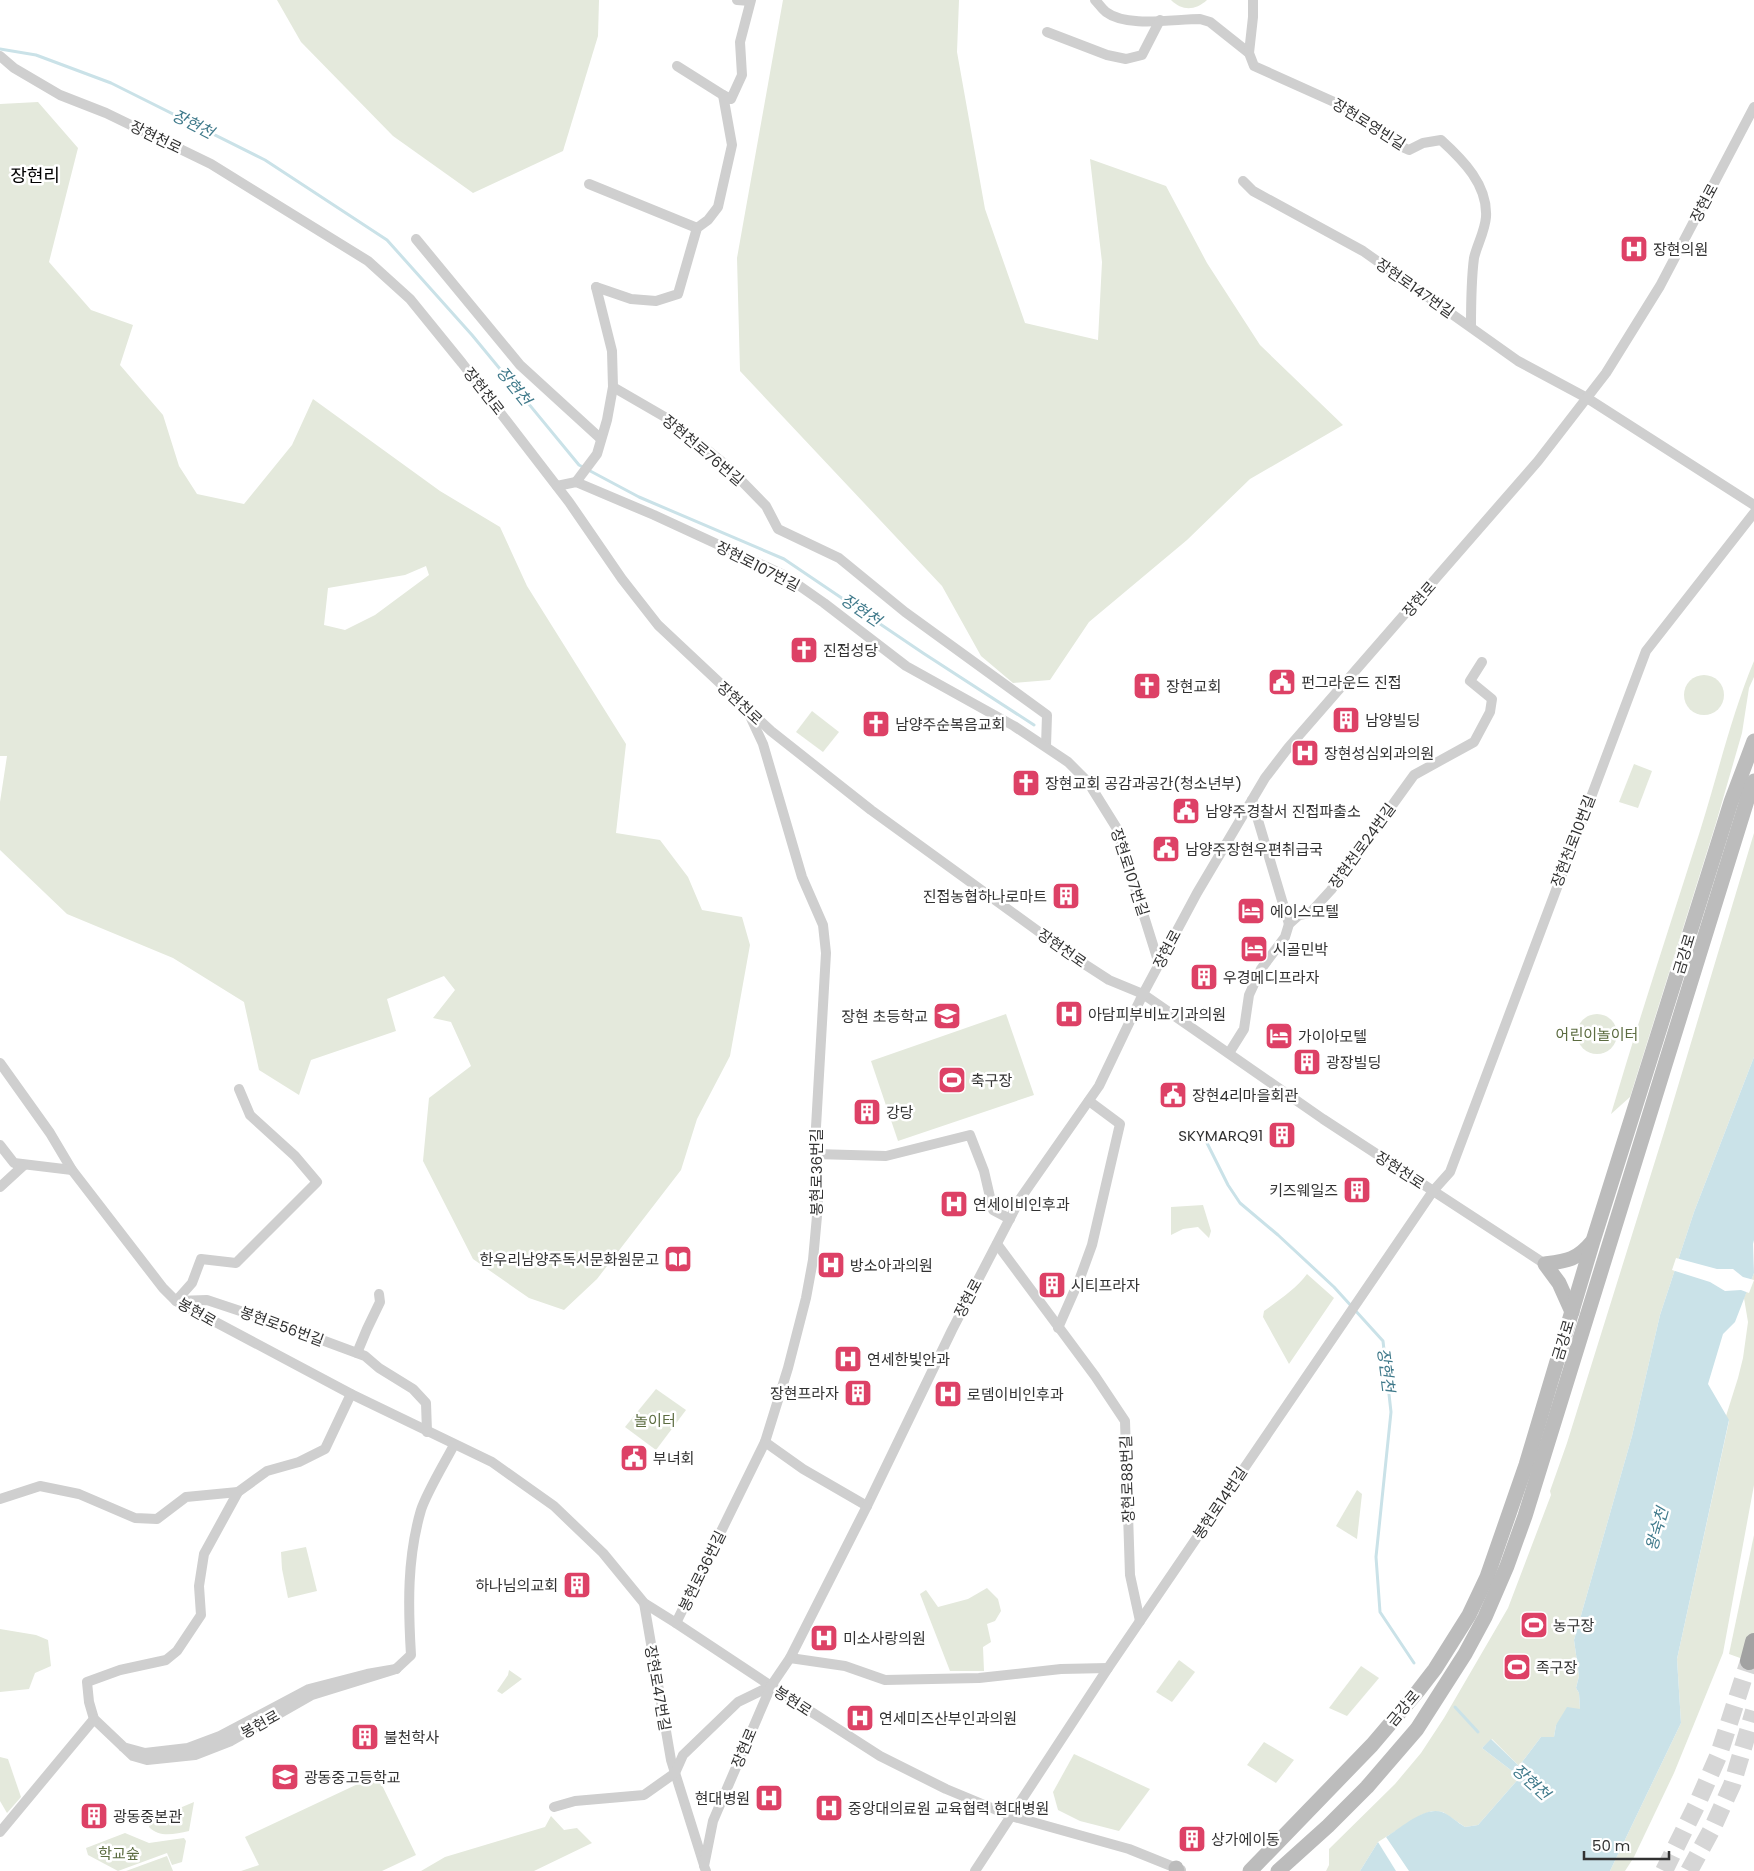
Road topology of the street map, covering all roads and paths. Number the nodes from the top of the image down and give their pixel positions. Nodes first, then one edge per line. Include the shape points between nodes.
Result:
1 (737, 0) edge
2 (1096, 0) edge
3 (1253, 0) edge
4 (750, 1) edge
5 (1160, 20) junction
6 (1047, 32) dead end
7 (1250, 52) junction
8 (0, 56) edge
9 (677, 66) dead end
10 (723, 95) junction
11 (1754, 107) edge
12 (1243, 181) dead end
13 (589, 184) dead end
14 (696, 228) junction
15 (416, 239) dead end
16 (1471, 327) junction
17 (613, 387) junction
18 (1587, 398) junction
19 (601, 439) junction
20 (579, 479) junction
21 (557, 486) junction
22 (1754, 505) edge
23 (1754, 513) edge
24 (1482, 662) dead end
25 (747, 709) junction
26 (771, 731) junction
27 (761, 741) junction
28 (1754, 741) edge
29 (1046, 746) junction
30 (1754, 781) edge
31 (1252, 800) junction
32 (1290, 924) junction
33 (1160, 964) junction
34 (1143, 994) junction
35 (1229, 1054) junction
36 (0, 1063) edge
37 (239, 1089) dead end
38 (1089, 1101) junction
39 (0, 1145) edge
40 (816, 1154) junction
41 (24, 1165) junction
42 (72, 1170) junction
43 (0, 1187) edge
44 (1433, 1191) junction
45 (1010, 1219) junction
46 (1593, 1241) junction
47 (997, 1244) junction
48 (1545, 1264) junction
49 (379, 1294) dead end
50 (176, 1301) junction
51 (1572, 1312) junction
52 (1058, 1328) junction
53 (358, 1353) junction
54 (351, 1394) junction
55 (427, 1432) junction
56 (765, 1442) junction
57 (454, 1445) junction
58 (238, 1492) junction
59 (0, 1499) edge
60 (867, 1506) junction
61 (644, 1603) junction
62 (1140, 1621) junction
63 (676, 1622) junction
64 (1754, 1642) edge
65 (790, 1658) junction
66 (1749, 1662) dead end
67 (1108, 1668) junction
68 (771, 1686) junction
69 (94, 1719) junction
70 (675, 1773) junction
71 (554, 1807) dead end
72 (1011, 1816) junction
73 (0, 1832) edge
74 (705, 1869) edge
75 (1179, 1870) edge
76 (975, 1871) edge
77 (1250, 1871) edge
78 (1278, 1871) edge

1 - 4 street
2 - 5 street via 1104,11 1114,17
3 - 7 street
4 - 10 street via 740,42 742,75 732,99
5 - 6 street via 1142,55 1126,59
5 - 7 street via 1200,19 1210,22
7 - 16 street, 장현로영빈길 via 1254,66 1343,106 1400,146 1409,150 1423,143 1441,140 1476,178 1486,218 1474,257
8 - 21 street, 장현천로 via 60,95 106,113 211,164 368,261 410,299
9 - 10 street
10 - 14 street via 732,145 718,207
11 - 18 street, 장현로 via 1660,286
12 - 16 street, 장현로147번길 via 1253,191 1362,251
13 - 14 street
14 - 17 street via 678,294 656,301 631,299 596,287 612,351
15 - 19 street via 520,365
16 - 18 street, 장현로147번길 via 1518,361
17 - 19 street
17 - 29 street, 장현천로76번길 via 670,420 727,466 766,506 778,529 839,558 905,612 1047,715
18 - 22 street
18 - 31 street, 장현로 via 1532,468 1288,748
19 - 20 street via 597,454
20 - 21 street
20 - 29 street, 장현로107번길 via 784,575 906,666
21 - 25 street, 장현천로 via 658,624
23 - 44 street, 장현천로10번길 via 1646,651 1450,1172
24 - 32 street, 장현천로24번길 via 1470,682 1492,699 1490,712 1474,742 1414,775 1331,890 1310,914 1300,915
25 - 26 street, 장현천로
25 - 27 street, 봉현로36번길
26 - 27 street
26 - 34 street, 장현천로 via 871,810 1075,958 1109,980
27 - 40 street, 봉현로36번길 via 802,877 823,925 826,953
28 - 46 main road, 금강로 via 1731,802
29 - 33 street, 장현로107번길 via 1088,782 1116,827
30 - 78 main road, 금강로 via 1525,1516 1485,1617 1465,1654 1406,1743 1367,1787
31 - 32 street
31 - 33 street, 장현로
32 - 35 street via 1285,938 1261,969 1248,995 1244,1029
33 - 34 street, 장현로
34 - 35 street, 장현천로
34 - 38 street, 장현로
35 - 44 street, 장현천로
36 - 42 street, 봉현로
37 - 50 street via 250,1116 295,1156 317,1182 236,1263 201,1259 192,1283
38 - 45 street, 장현로 via 1020,1199
38 - 52 street via 1120,1124 1092,1245
39 - 41 street via 14,1163
40 - 45 street via 886,1156 970,1135 984,1170 993,1210
40 - 56 street, 봉현로36번길 via 818,1205 806,1298
41 - 42 street
41 - 43 street
42 - 50 street, 봉현로
44 - 48 street, 장현천로
44 - 62 street, 봉현로14번길
45 - 47 street, 장현로
46 - 48 main road via 1582,1254 1569,1261
46 - 51 main road, 금강로
47 - 52 street, 장현로88번길
47 - 60 street, 장현로
48 - 51 main road via 1559,1283
49 - 53 street via 380,1302
50 - 53 street, 봉현로56번길 via 207,1300
50 - 54 street, 봉현로
51 - 77 main road, 금강로 via 1526,1465 1487,1577 1469,1615 1435,1669 1372,1745
52 - 62 street, 장현로88번길 via 1125,1421 1130,1575
53 - 55 street, 봉현로56번길 via 413,1389 426,1403
54 - 55 street, 봉현로
54 - 58 street via 325,1449 299,1462 267,1471
55 - 57 street, 봉현로
56 - 60 street via 803,1469
56 - 63 street, 봉현로36번길
57 - 61 street, 봉현로 via 492,1462 554,1506 603,1553
57 - 69 street, 봉현로 via 422,1508 411,1558 411,1655 396,1669 312,1695 231,1741 194,1755 147,1760 133,1756
58 - 59 street via 186,1497 157,1519 135,1518 79,1494 40,1486
58 - 69 street, 봉현로 via 204,1554 199,1586 201,1616 177,1651 166,1660 120,1670 87,1682
60 - 65 street, 장현로
61 - 63 street, 봉현로
61 - 70 street, 장현로47번길
62 - 67 street, 봉현로14번길
63 - 68 street, 봉현로
64 - 66 highway
65 - 67 street via 845,1666 885,1680 979,1678 1061,1669
65 - 68 street, 장현로
67 - 72 street, 봉현로14번길
68 - 70 street via 738,1702 683,1755
68 - 72 street, 봉현로 via 880,1756 946,1789
68 - 74 street, 장현로 via 713,1821
69 - 73 street
70 - 71 street via 644,1795 575,1801
70 - 74 street, 장현로47번길
72 - 75 street, 봉현로 via 1129,1849
72 - 76 street, 봉현로14번길

